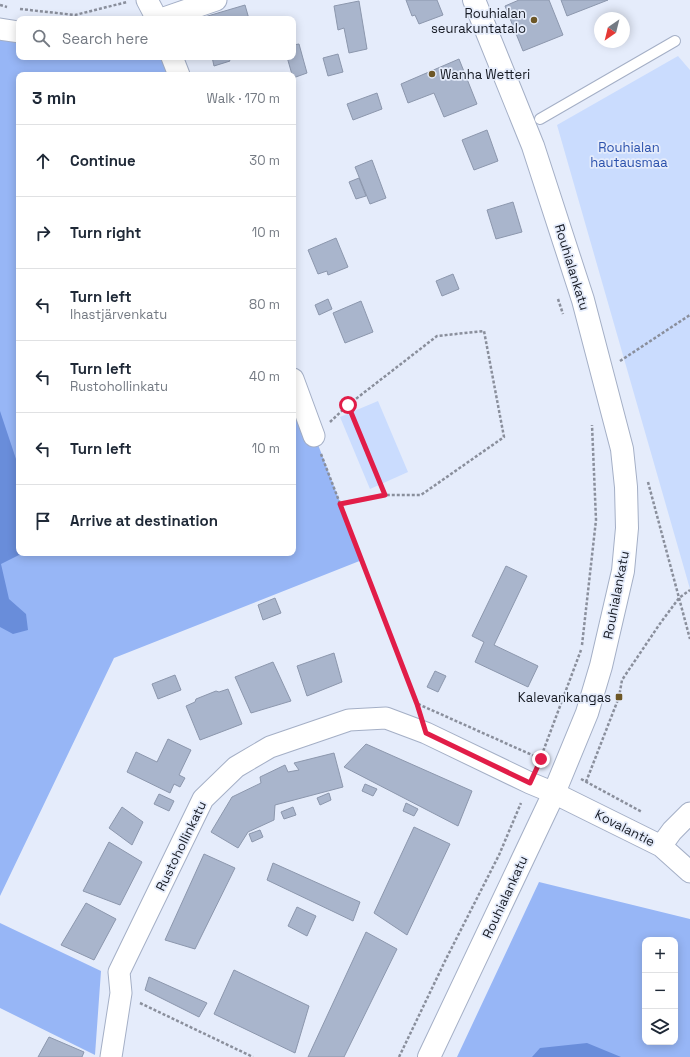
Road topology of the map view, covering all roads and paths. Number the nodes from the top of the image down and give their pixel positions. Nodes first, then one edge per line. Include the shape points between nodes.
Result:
1 (216, 0) edge
2 (474, 0) edge
3 (138, 1) edge
4 (0, 5) edge
5 (9, 8) dead end
6 (17, 9) dead end
7 (154, 16) edge
8 (170, 16) edge
9 (0, 29) edge
10 (16, 32) edge
11 (675, 41) dead end
12 (173, 60) edge
13 (178, 72) edge
14 (540, 119) dead end
15 (557, 295) dead end
16 (690, 315) edge
17 (564, 317) dead end
18 (617, 363) dead end
19 (296, 387) edge
20 (348, 405) junction
21 (592, 418) dead end
22 (314, 436) junction
23 (647, 476) dead end
24 (385, 495) junction
25 (340, 504) junction
26 (690, 590) edge
27 (679, 598) junction
28 (690, 639) edge
29 (426, 733) junction
30 (586, 782) dead end
31 (530, 783) junction
32 (554, 793) junction
33 (690, 813) edge
34 (661, 846) junction
35 (690, 872) edge
36 (121, 993) junction
37 (111, 1057) edge
38 (253, 1057) edge
39 (399, 1057) edge
40 (429, 1057) edge

1 - 8 street
2 - 32 street, Rouhialankatu via 533,146 583,300 622,449 626,487 627,528 623,571 612,620 587,713
3 - 6 path via 75,15
3 - 7 street
4 - 5 path
9 - 10 street
11 - 14 lane
12 - 13 street
15 - 17 path
16 - 18 path
19 - 22 street
20 - 22 path
20 - 24 path
20 - 24 path via 437,336 484,331 504,437 421,495
21 - 31 path via 596,520 582,648
22 - 25 path
23 - 27 path
24 - 25 path
25 - 29 path
26 - 27 path
27 - 28 path
27 - 30 path via 622,680 619,697
29 - 31 street, Rustohollinkatu
29 - 36 street, Rustohollinkatu via 386,718 348,720 270,747 236,767 203,799 119,972
31 - 32 street, Rustohollinkatu
31 - 39 path via 499,855
32 - 34 street, Kovalantie
32 - 40 street, Rouhialankatu
33 - 34 street
34 - 35 street, Kovalantie
36 - 37 street, Rustohollinkatu
36 - 38 path

